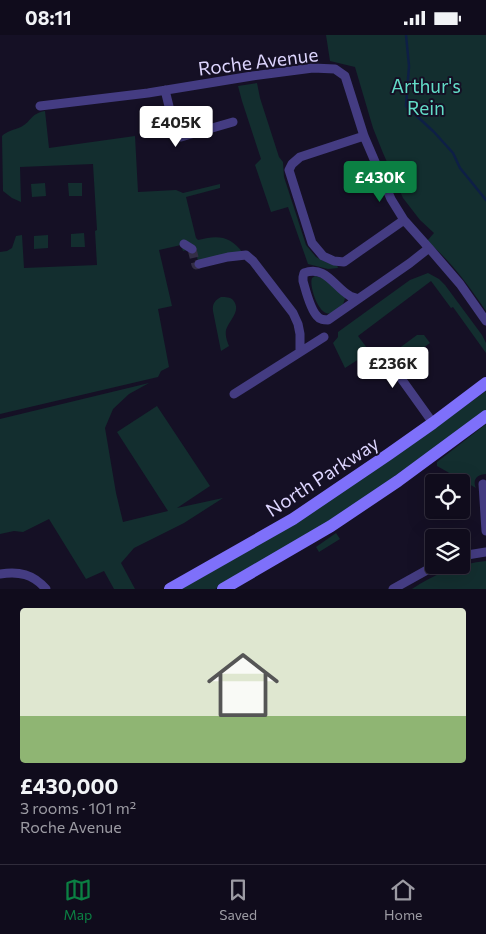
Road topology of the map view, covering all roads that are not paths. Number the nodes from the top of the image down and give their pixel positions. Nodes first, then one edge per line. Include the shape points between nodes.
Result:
1 (165, 90) junction
2 (40, 106) dead end
3 (233, 122) dead end
4 (364, 136) junction
5 (404, 220) junction
6 (429, 248) junction
7 (199, 264) dead end
8 (358, 299) junction
9 (486, 321) edge
10 (324, 337) dead end
11 (300, 352) junction
12 (398, 358) dead end
13 (486, 383) edge
14 (234, 395) dead end
15 (486, 416) edge
16 (433, 423) junction
17 (483, 484) dead end
18 (486, 531) edge
19 (486, 552) edge
20 (470, 555) edge
21 (425, 571) edge
22 (0, 574) edge
23 (46, 589) edge
24 (170, 589) edge
25 (222, 589) edge
26 (394, 589) edge

1 - 2 street, Roche Avenue
1 - 3 street via 176,135 181,137
1 - 4 street, Roche Avenue via 305,69 335,69 345,76
4 - 5 street, Roche Avenue via 391,199
4 - 5 street via 300,157 289,170 312,243 323,256 344,262
5 - 6 street, Roche Avenue
6 - 8 street
6 - 9 street, Roche Avenue
7 - 11 street via 246,255 253,261 293,313 299,329
8 - 8 street via 322,321 312,308 304,273 317,271 324,274
10 - 11 street
11 - 14 street
12 - 16 street via 390,363
13 - 16 street, North Parkway
15 - 25 street via 331,526
16 - 24 street, North Parkway via 294,519
17 - 18 street
19 - 20 street
21 - 26 street
22 - 23 street via 27,574

